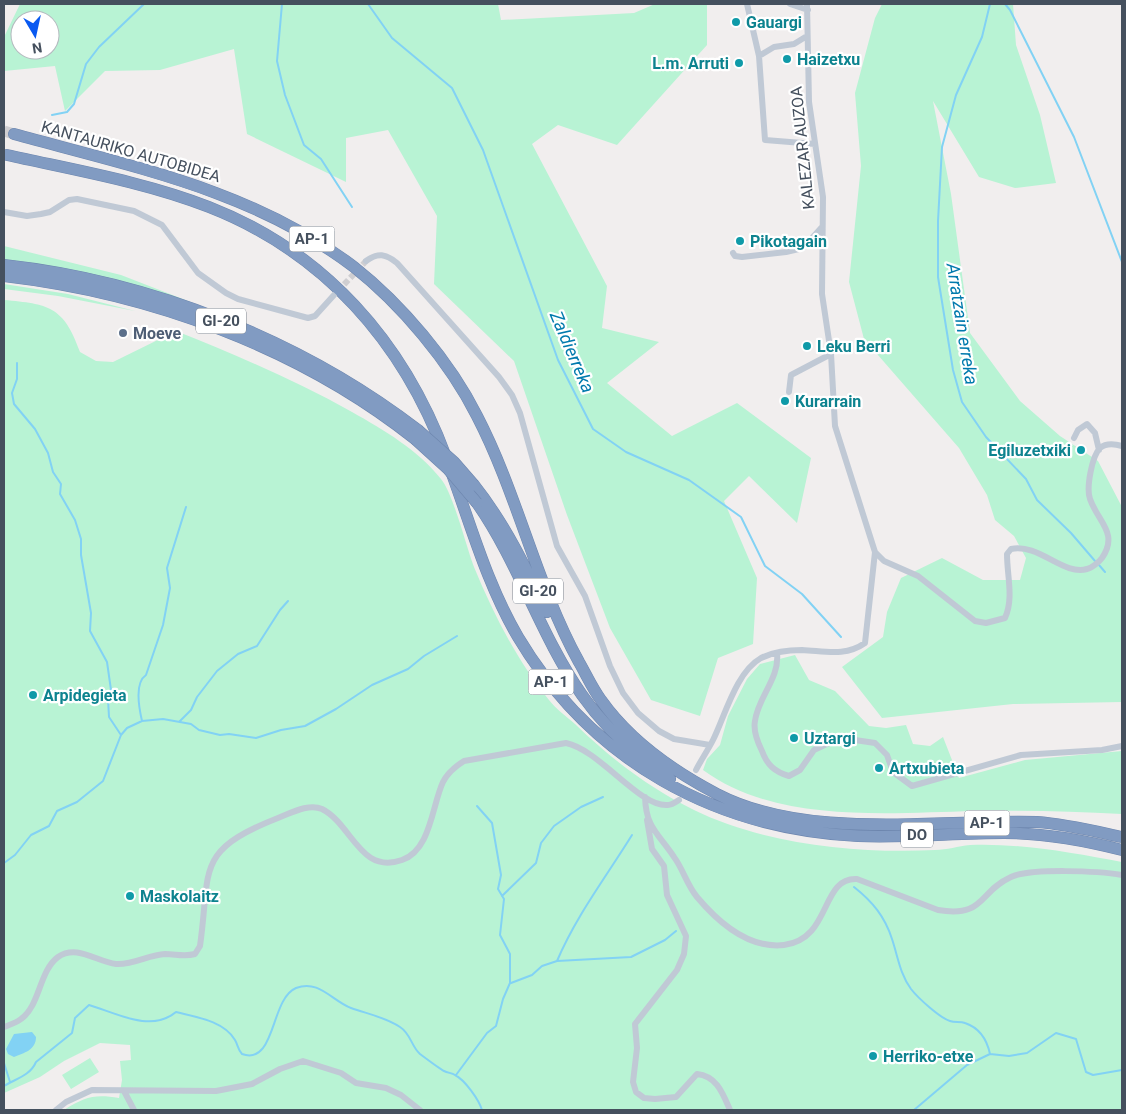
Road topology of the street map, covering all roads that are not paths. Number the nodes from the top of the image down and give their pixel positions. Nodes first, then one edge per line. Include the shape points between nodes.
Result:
1 (748, 4) edge
2 (790, 4) edge
3 (807, 7) edge
4 (807, 36) junction
5 (759, 56) junction
6 (14, 134) tunnel mouth
7 (815, 144) junction
8 (7, 155) dead end
9 (4, 212) edge
10 (822, 227) junction
11 (733, 253) dead end
12 (366, 260) tunnel mouth
13 (4, 265) edge
14 (4, 276) edge
15 (334, 295) tunnel mouth
16 (831, 354) junction
17 (789, 392) dead end
18 (416, 435) junction
19 (1074, 438) dead end
20 (1122, 446) edge
21 (1099, 450) junction
22 (875, 552) junction
23 (777, 653) junction
24 (600, 699) junction
25 (710, 745) junction
26 (1122, 746) edge
27 (696, 770) dead end
28 (645, 797) junction
29 (679, 800) dead end
30 (713, 806) junction
31 (646, 819) junction
32 (1122, 837) edge
33 (1122, 850) edge
34 (1122, 875) edge
35 (4, 1027) edge
36 (124, 1091) junction
37 (56, 1110) edge
38 (134, 1110) edge
39 (420, 1110) edge
40 (730, 1110) edge

1 - 5 street
2 - 3 street
3 - 4 street, KALEZAR AUZOA
4 - 5 street via 794,44 774,47
4 - 7 street, KALEZAR AUZOA via 809,102
5 - 7 street via 765,140
6 - 24 highway, KANTAURIKO AUTOBIDEA / AP-1 via 209,188 263,212 356,269 410,320 443,361 477,414 559,622
7 - 10 street, KALEZAR AUZOA via 822,197
8 - 30 highway, KANTAURIKO AUTOBIDEA / AP-1 via 161,192 208,207 274,239 307,260 341,290 380,334 412,382 437,432 497,597 518,637 544,675 582,720 632,762 659,780
9 - 15 street via 27,216 50,212 69,200 92,200 134,211 162,225 198,273 238,300 308,318 315,316
10 - 11 street via 803,248 742,257
10 - 16 street, KALEZAR AUZOA via 822,294
12 - 25 street via 374,254 383,254 398,263 512,395 558,546 585,596 610,666 624,693 638,713 659,731 674,739
13 - 18 highway, GI-20 via 115,286 212,317 318,365 377,400
14 - 18 highway, GI-20 via 60,283 102,293 217,329 317,376
16 - 17 street via 792,374
16 - 22 street, KALEZAR AUZOA via 835,426
18 - 24 highway, GI-20, bridge via 454,462 488,502 525,565 566,649
18 - 30 highway, GI-20, bridge via 477,503 518,572 571,678 595,712 639,756
19 - 21 street via 1078,430 1087,424 1095,433
20 - 21 street via 1111,444
21 - 22 street via 1088,488 1109,543 1097,563 1087,569 1073,569 1022,547 1011,549 1007,554 1010,579 1005,618 986,623 975,621 918,576 884,561
22 - 23 street, KALEZAR AUZOA via 865,643 856,650 842,653 802,650
23 - 25 street, KALEZAR AUZOA via 760,658 748,670
23 - 26 street via 779,666 754,722 764,757 775,772 789,776 800,770 814,750 831,742 875,742 887,755 893,772 912,786 1021,755
24 - 32 highway, KANTAURIKO AUTOBIDEA / AP-1 via 631,734 667,765 720,796 761,811 849,824 1040,822
25 - 27 street, KALEZAR AUZOA
28 - 29 street via 657,804 670,805
28 - 31 street
28 - 35 street via 589,753 566,743 464,761 452,769 443,781 426,832 415,852 394,862 368,857 321,809 311,807 292,813 235,839 217,854 206,878 200,946 195,954 183,957 164,954 116,964 71,952 58,957 46,972 37,996 22,1019
30 - 33 highway, DO via 779,826 832,834 1006,833 1084,840
31 - 34 street via 675,858 696,896 738,934 770,945 785,945 810,933 837,885 848,878 951,912 968,910 1000,883 1019,875 1104,872
31 - 40 street via 652,849 664,866 667,895 686,936 684,954 677,970 635,1024 637,1048 633,1082 636,1092 644,1098 667,1099 676,1097 697,1074 706,1075 716,1083
36 - 37 street via 92,1090
36 - 38 street
36 - 39 street via 216,1091 252,1084 303,1061 341,1072 356,1083 386,1088

